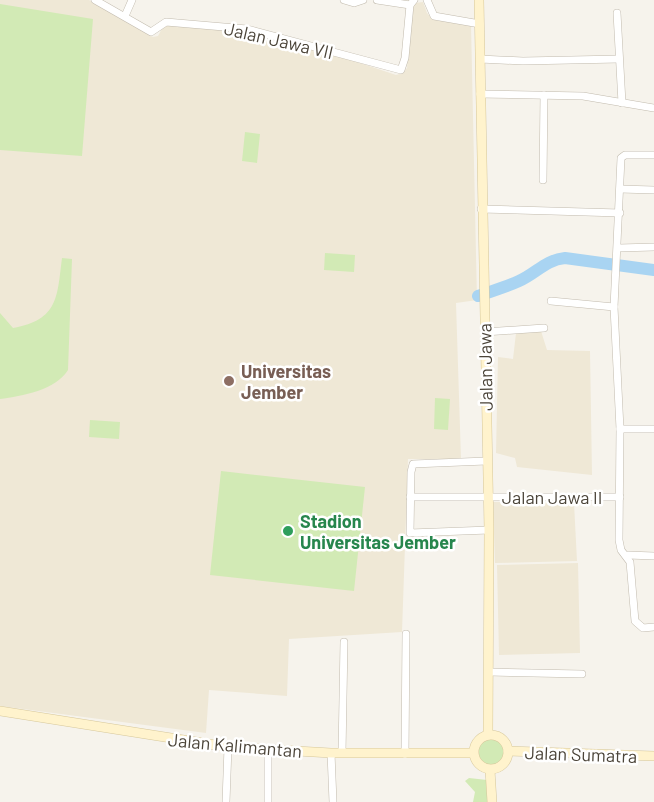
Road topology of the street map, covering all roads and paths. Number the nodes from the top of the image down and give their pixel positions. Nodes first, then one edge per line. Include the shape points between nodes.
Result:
1 (95, 0) edge
2 (132, 0) edge
3 (344, 0) edge
4 (363, 0) edge
5 (377, 0) edge
6 (428, 0) edge
7 (480, 0) edge
8 (412, 2) edge
9 (617, 13) dead end
10 (125, 16) junction
11 (480, 24) junction
12 (480, 59) junction
13 (619, 59) junction
14 (480, 94) junction
15 (544, 95) junction
16 (622, 103) junction
17 (654, 108) edge
18 (654, 155) edge
19 (543, 180) dead end
20 (620, 189) junction
21 (654, 190) edge
22 (481, 209) junction
23 (620, 213) junction
24 (619, 248) junction
25 (654, 248) edge
26 (551, 301) dead end
27 (615, 307) junction
28 (544, 328) dead end
29 (485, 332) junction
30 (620, 429) junction
31 (654, 429) edge
32 (486, 462) junction
33 (410, 497) junction
34 (488, 497) junction
35 (620, 497) junction
36 (489, 530) junction
37 (628, 555) junction
38 (654, 556) edge
39 (654, 627) edge
40 (406, 634) dead end
41 (344, 642) dead end
42 (490, 672) junction
43 (582, 674) dead end
44 (0, 711) edge
45 (489, 735) junction
46 (228, 747) junction
47 (268, 750) junction
48 (508, 751) junction
49 (331, 753) junction
50 (342, 753) junction
51 (473, 753) junction
52 (405, 754) junction
53 (654, 756) edge
54 (490, 770) junction
55 (226, 802) edge
56 (268, 802) edge
57 (333, 802) edge
58 (492, 802) edge

1 - 10 street, Jalan Jawa VII
2 - 10 street
3 - 4 street
5 - 8 street
6 - 11 street via 434,16
7 - 11 main road, Jalan Jawa
8 - 10 street, Jalan Jawa VII via 401,70 255,30 166,22 151,32
9 - 13 street
11 - 12 main road, Jalan Jawa
12 - 13 street
12 - 14 main road, Jalan Jawa
13 - 16 street
14 - 15 street
14 - 22 main road, Jalan Jawa
15 - 16 street
15 - 19 street
16 - 17 street
18 - 20 street, Jalan Jawa II via 623,156
20 - 21 street
20 - 23 street, Jalan Jawa II
22 - 23 street
22 - 29 main road, Jalan Jawa
23 - 24 street, Jalan Jawa II
24 - 25 street
24 - 27 street, Jalan Jawa II
26 - 27 street
27 - 30 street, Jalan Jawa II
28 - 29 street
29 - 32 main road, Jalan Jawa
30 - 31 street
30 - 35 street, Jalan Jawa II
32 - 33 street via 417,462 412,465
32 - 34 main road, Jalan Jawa
33 - 34 street, Jalan Jawa II
33 - 36 street via 410,533
34 - 35 street, Jalan Jawa II
34 - 36 main road, Jalan Jawa
35 - 37 street via 620,545
36 - 42 main road, Jalan Jawa
37 - 38 street
37 - 39 street via 634,618 641,627
40 - 52 street
41 - 50 street
42 - 43 street
42 - 45 main road, Jalan Jawa
44 - 46 main road, Jalan Kalimantan
45 - 48 main road via 501,739
45 - 51 main road via 478,741
46 - 47 main road, Jalan Kalimantan
46 - 55 street
47 - 49 main road, Jalan Kalimantan
47 - 56 street
48 - 53 main road, Jalan Sumatra
48 - 54 main road via 503,764
49 - 50 main road, Jalan Kalimantan
49 - 57 street
50 - 52 main road, Jalan Kalimantan
51 - 52 main road, Jalan Kalimantan
51 - 54 main road via 478,764
54 - 58 main road

